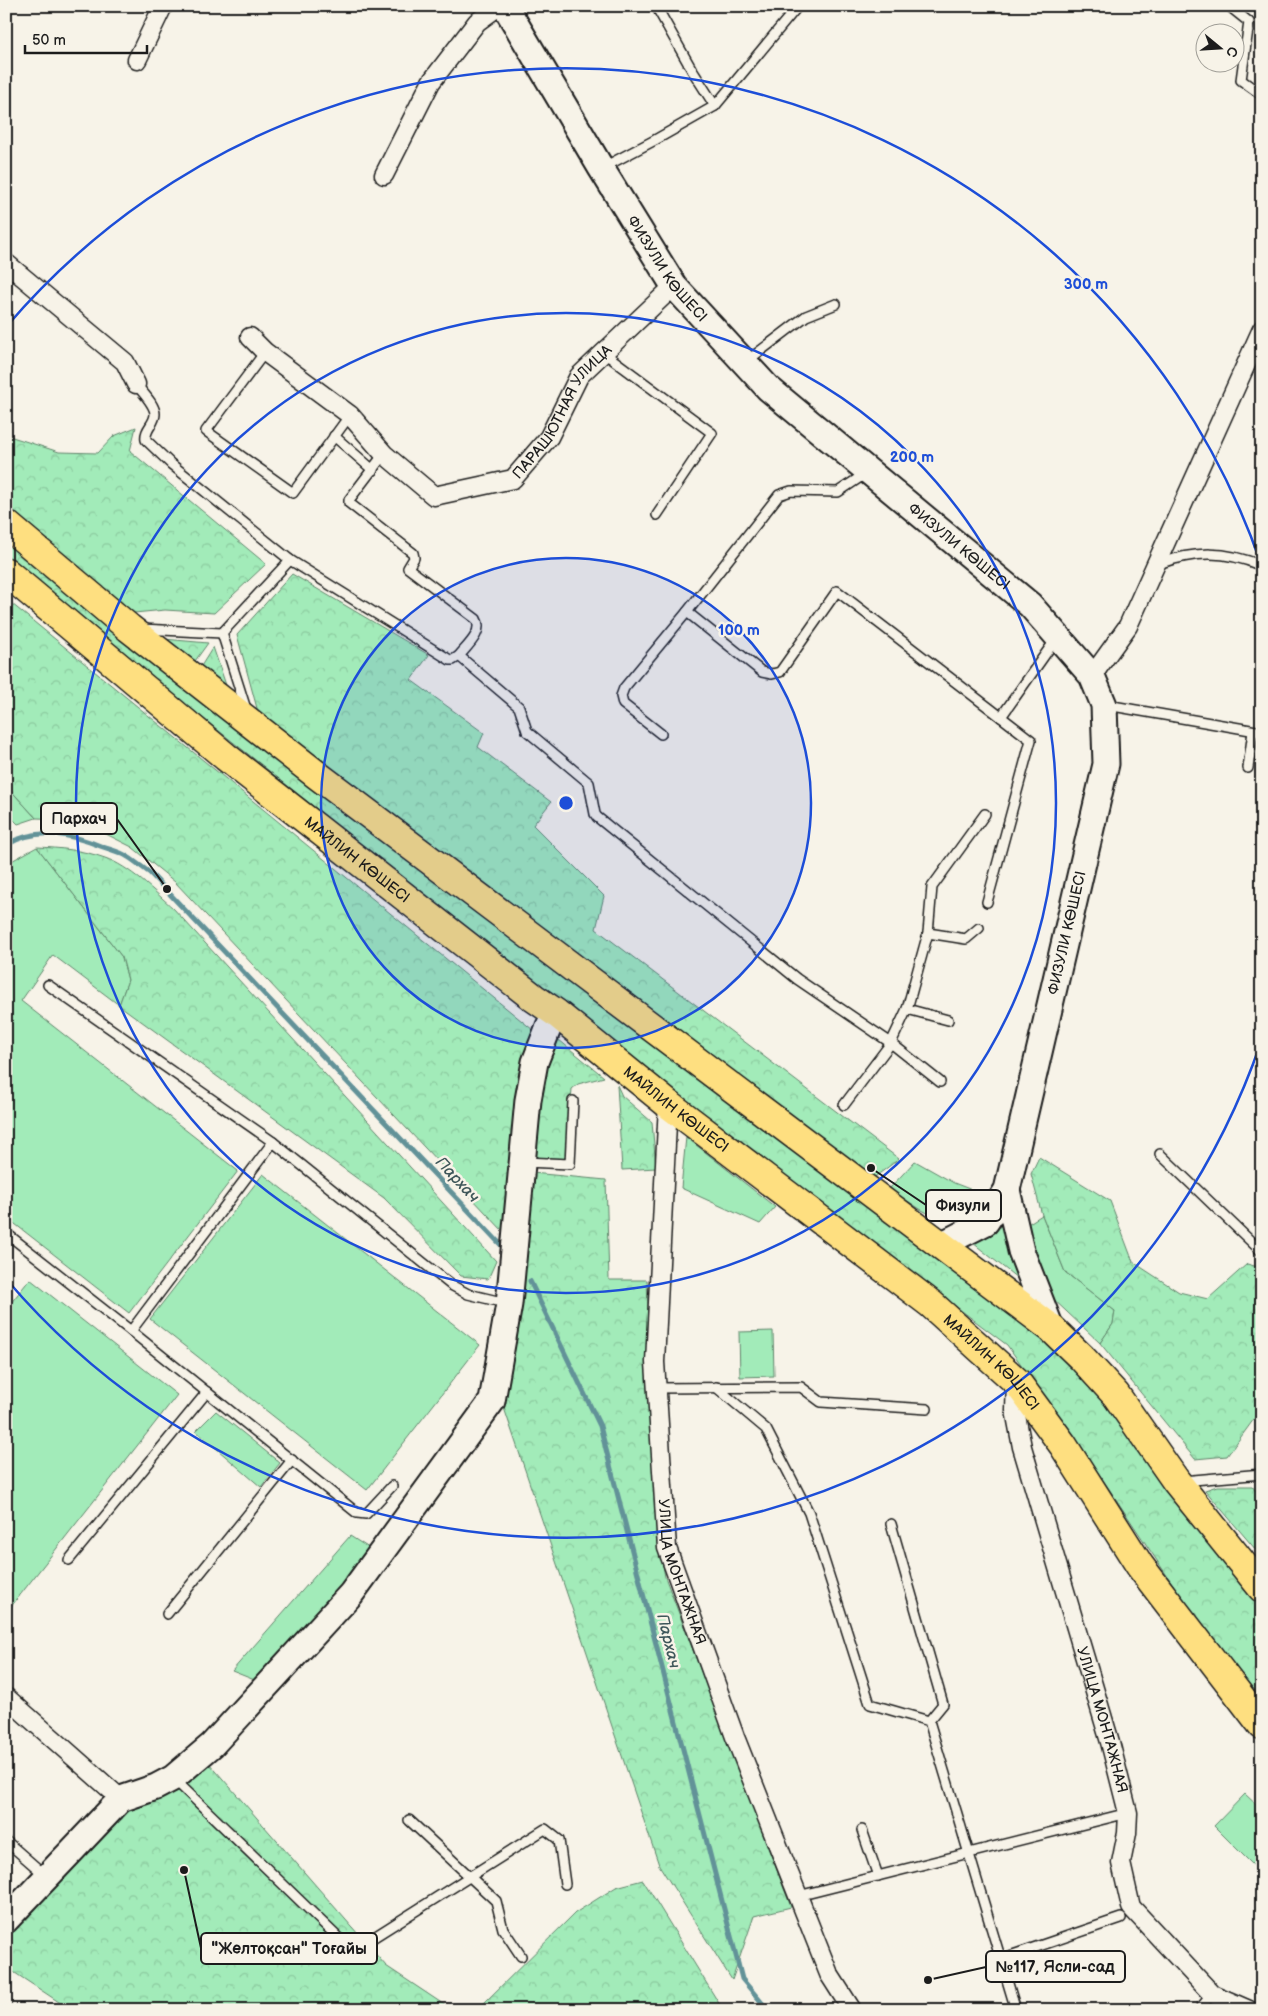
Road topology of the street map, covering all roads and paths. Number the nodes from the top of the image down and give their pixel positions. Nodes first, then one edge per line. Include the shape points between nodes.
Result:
1 (163, 6) edge
2 (499, 6) edge
3 (504, 6) edge
4 (656, 6) edge
5 (798, 6) edge
6 (1229, 6) edge
7 (137, 60) dead end
8 (1262, 95) edge
9 (715, 106) junction
10 (601, 168) junction
11 (384, 175) dead end
12 (6, 263) edge
13 (674, 286) junction
14 (836, 304) dead end
15 (1262, 329) edge
16 (250, 337) dead end
17 (265, 352) junction
18 (604, 353) junction
19 (745, 363) junction
20 (136, 384) joint
21 (350, 415) junction
22 (334, 436) junction
23 (384, 454) junction
24 (373, 470) junction
25 (868, 472) junction
26 (657, 515) dead end
27 (6, 524) edge
28 (290, 560) junction
29 (1155, 564) junction
30 (1262, 566) edge
31 (6, 572) edge
32 (688, 612) junction
33 (129, 628) junction
34 (222, 633) junction
35 (1057, 636) junction
36 (459, 656) junction
37 (1092, 676) junction
38 (1104, 705) junction
39 (1001, 718) junction
40 (250, 724) junction
41 (1258, 732) edge
42 (661, 734) dead end
43 (1248, 768) dead end
44 (985, 814) dead end
45 (987, 902) dead end
46 (979, 928) dead end
47 (928, 933) junction
48 (48, 985) dead end
49 (906, 1009) junction
50 (556, 1013) junction
51 (948, 1020) dead end
52 (891, 1043) junction
53 (940, 1082) dead end
54 (574, 1101) dead end
55 (668, 1104) junction
56 (844, 1105) dead end
57 (273, 1142) junction
58 (1160, 1154) dead end
59 (522, 1161) junction
60 (1008, 1190) junction
61 (6, 1233) edge
62 (941, 1245) junction
63 (1262, 1252) edge
64 (509, 1304) junction
65 (1051, 1328) junction
66 (131, 1331) junction
67 (1016, 1381) junction
68 (716, 1387) junction
69 (656, 1388) junction
70 (207, 1392) junction
71 (927, 1409) dead end
72 (292, 1460) junction
73 (1262, 1474) edge
74 (1176, 1481) junction
75 (392, 1486) dead end
76 (891, 1524) dead end
77 (68, 1560) dead end
78 (1262, 1588) edge
79 (167, 1614) dead end
80 (6, 1697) edge
81 (929, 1721) junction
82 (1262, 1725) edge
83 (173, 1778) junction
84 (121, 1799) junction
85 (1128, 1813) junction
86 (409, 1820) dead end
87 (862, 1830) dead end
88 (6, 1842) edge
89 (969, 1853) junction
90 (878, 1876) junction
91 (47, 1877) junction
92 (470, 1877) junction
93 (565, 1884) dead end
94 (798, 1896) junction
95 (1121, 1918) dead end
96 (6, 1920) edge
97 (521, 1956) dead end
98 (1001, 1960) junction
99 (1212, 1994) junction
100 (852, 2010) edge
101 (1016, 2010) edge
102 (1199, 2010) edge
103 (1249, 2010) edge

1 - 7 street
2 - 11 street via 477,22 431,82
3 - 10 street, ФИЗУЛИ КӨШЕСІ
4 - 9 lane
5 - 9 lane
6 - 8 lane via 1249,22 1241,80
9 - 10 lane
10 - 13 street, ФИЗУЛИ КӨШЕСІ
12 - 20 street via 125,362
13 - 18 street, ПАРАШЮТНАЯ УЛИЦА
13 - 19 street, ФИЗУЛИ КӨШЕСІ
14 - 19 lane via 806,316
15 - 29 street
16 - 17 street, ПАРАШЮТНАЯ УЛИЦА
17 - 21 street, ПАРАШЮТНАЯ УЛИЦА
17 - 22 lane via 206,431 291,493 295,492
18 - 23 street, ПАРАШЮТНАЯ УЛИЦА via 579,376 548,437 513,479 434,496
18 - 26 lane via 712,433
19 - 25 street, ФИЗУЛИ КӨШЕСІ via 768,388
20 - 28 lane via 155,411 146,440 170,464
21 - 22 lane
21 - 23 street, ПАРАШЮТНАЯ УЛИЦА
22 - 24 lane
23 - 24 lane
24 - 36 lane via 349,504 413,552 414,558 408,568 476,619 478,631
25 - 32 lane via 838,492 791,491 779,495
25 - 35 street, ФИЗУЛИ КӨШЕСІ via 1030,605
27 - 33 main road
28 - 34 lane
28 - 36 lane via 450,660
29 - 30 lane via 1207,553 1243,558
29 - 37 street via 1128,626
31 - 50 main road, МАЙЛИН КӨШЕСІ via 226,757
32 - 39 lane via 762,672 772,674 780,672 837,591
32 - 42 lane via 622,692 623,704
33 - 34 lane
33 - 40 main road
34 - 40 lane
35 - 37 street, ФИЗУЛИ КӨШЕСІ
35 - 39 lane
36 - 52 lane via 519,707 527,732 589,783 597,817 797,979
37 - 38 street, ФИЗУЛИ КӨШЕСІ
38 - 41 lane
38 - 60 street, ФИЗУЛИ КӨШЕСІ via 1106,764
39 - 45 lane via 1031,740
40 - 62 main road
41 - 43 lane
44 - 47 lane via 932,887
46 - 47 lane via 966,939
47 - 49 lane
48 - 57 lane
49 - 51 lane
49 - 52 lane
50 - 55 main road, МАЙЛИН КӨШЕСІ
50 - 59 street via 535,1062
52 - 53 lane
52 - 56 lane
54 - 59 lane via 570,1164
55 - 67 main road, МАЙЛИН КӨШЕСІ via 931,1304
55 - 69 street, УЛИЦА МОНТАЖНАЯ
57 - 64 lane via 451,1285 468,1294
57 - 66 lane
58 - 63 lane
59 - 64 street
60 - 62 street via 986,1222
60 - 65 street via 1021,1251
61 - 66 lane
62 - 65 main road
64 - 83 street via 492,1401 352,1594 212,1745
65 - 74 main road via 1116,1395
66 - 70 lane
67 - 82 main road, МАЙЛИН КӨШЕСІ via 1062,1445 1140,1566
67 - 85 street, УЛИЦА МОНТАЖНАЯ via 1015,1410 1022,1447
68 - 69 lane
68 - 71 lane via 801,1387 821,1402
68 - 81 lane via 766,1429 809,1513 870,1704
69 - 94 street, УЛИЦА МОНТАЖНАЯ via 667,1548 735,1737
70 - 72 lane
70 - 77 lane
72 - 75 lane via 361,1514 366,1514
72 - 79 lane
73 - 74 lane
74 - 78 main road
76 - 81 lane via 943,1704
80 - 84 street
81 - 89 lane
83 - 84 street
83 - 92 lane via 352,1951
84 - 91 street
85 - 89 lane
85 - 99 street, УЛИЦА МОНТАЖНАЯ via 1121,1863 1131,1907
86 - 92 lane
87 - 90 lane
88 - 91 lane
89 - 90 lane
89 - 98 lane
90 - 94 lane
91 - 96 street
92 - 93 lane via 545,1829 559,1840
92 - 97 lane via 496,1901 503,1929
94 - 100 street, УЛИЦА МОНТАЖНАЯ via 829,1974
95 - 98 lane
98 - 101 lane
99 - 102 lane
99 - 103 street, УЛИЦА МОНТАЖНАЯ

